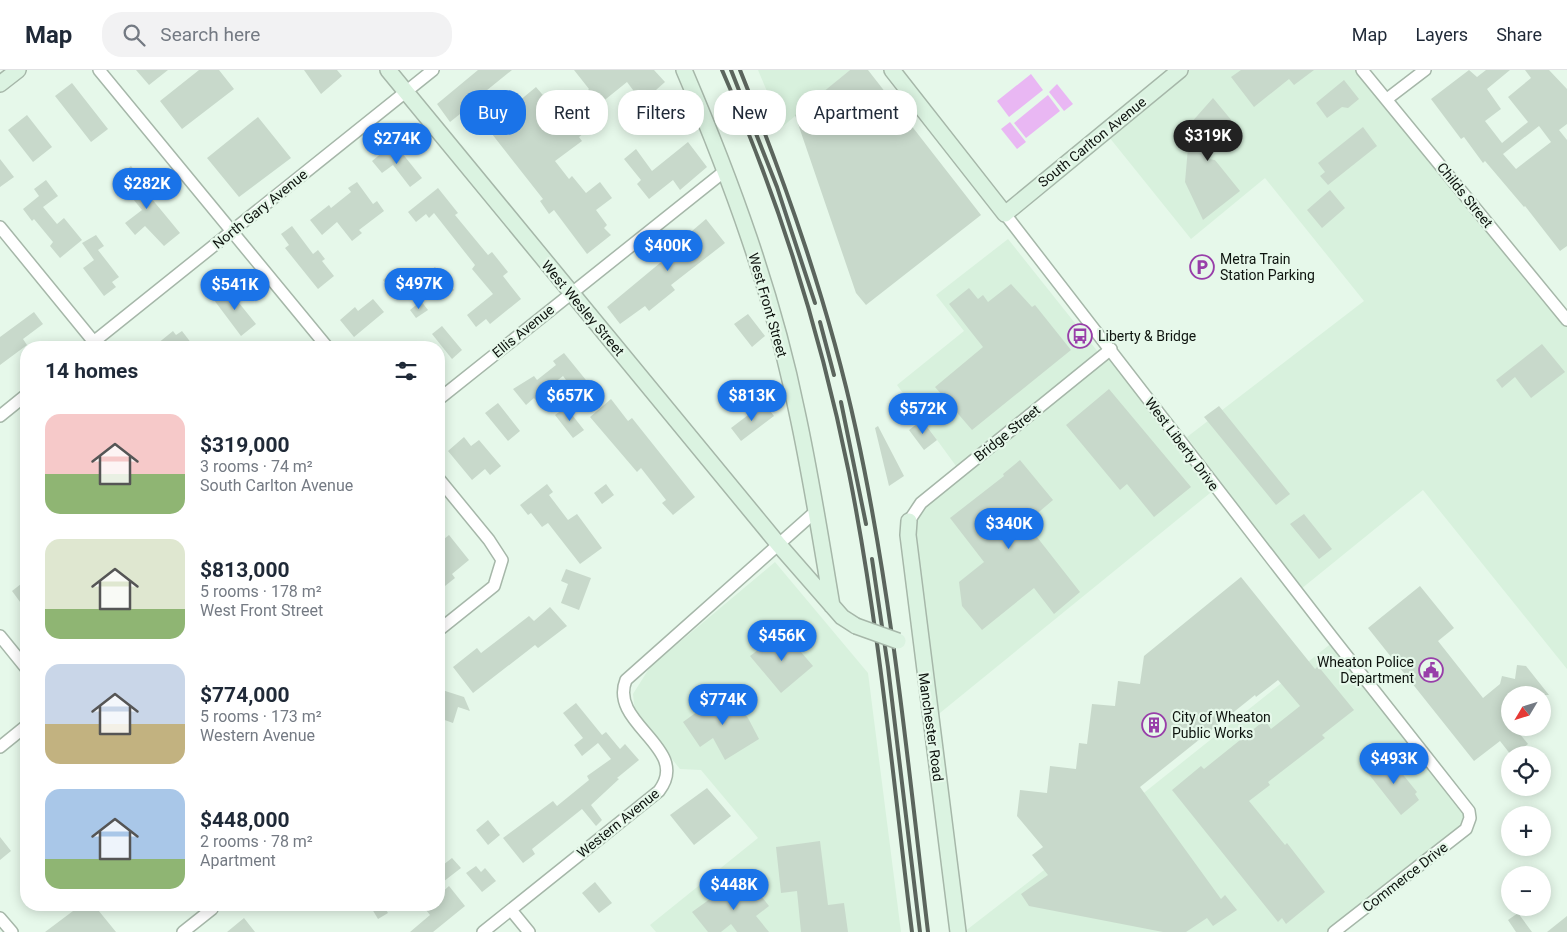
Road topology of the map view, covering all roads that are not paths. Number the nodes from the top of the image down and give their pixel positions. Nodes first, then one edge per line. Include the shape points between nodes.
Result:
1 (18, 70) edge
2 (100, 70) edge
3 (388, 70) edge
4 (433, 70) edge
5 (684, 70) edge
6 (892, 70) edge
7 (1180, 70) edge
8 (1362, 70) edge
9 (1426, 70) edge
10 (0, 84) edge
11 (405, 92) junction
12 (1388, 99) junction
13 (726, 170) junction
14 (1005, 214) junction
15 (0, 227) edge
16 (231, 232) junction
17 (571, 293) junction
18 (1567, 320) edge
19 (87, 341) edge
20 (95, 341) edge
21 (322, 341) edge
22 (1111, 349) junction
23 (445, 393) edge
24 (20, 400) edge
25 (0, 416) edge
26 (445, 486) edge
27 (815, 512) junction
28 (909, 521) joint
29 (779, 545) junction
30 (833, 607) junction
31 (445, 625) edge
32 (0, 636) edge
33 (920, 642) junction
34 (20, 661) edge
35 (20, 731) edge
36 (0, 747) edge
37 (1470, 818) joint
38 (511, 910) junction
39 (206, 911) edge
40 (0, 918) edge
41 (12, 932) edge
42 (183, 932) edge
43 (483, 932) edge
44 (530, 932) edge
45 (958, 932) edge
46 (1334, 932) edge

1 - 10 street
2 - 16 street
3 - 11 street, West Wesley Street
4 - 11 street, North Gary Avenue
5 - 13 street, West Front Street
6 - 14 street, West Liberty Drive
7 - 14 street, South Carlton Avenue
8 - 12 street, Childs Street
9 - 12 street
11 - 16 street, North Gary Avenue
11 - 17 street, West Wesley Street
12 - 18 street, Childs Street
13 - 17 street, Ellis Avenue
13 - 27 street, West Front Street via 781,345 797,410
14 - 22 street, West Liberty Drive
15 - 19 street
16 - 20 street, North Gary Avenue
16 - 21 street
17 - 23 street, Ellis Avenue
17 - 29 street, West Wesley Street
22 - 28 street, Bridge Street via 921,502
22 - 37 street, West Liberty Drive via 1326,630 1467,806
24 - 25 street
26 - 31 street via 502,560 494,586
27 - 29 street
27 - 30 street, West Front Street
28 - 33 street, Manchester Road
29 - 30 street, West Wesley Street
29 - 38 street, Western Avenue via 626,680 622,695 627,709 665,759 668,773 664,785
30 - 33 street, bridge via 856,626 898,641
32 - 34 street
33 - 45 street, Manchester Road
35 - 36 street
37 - 46 street, Commerce Drive via 1466,829
38 - 43 street, Western Avenue
38 - 44 street
39 - 42 street
40 - 41 street

